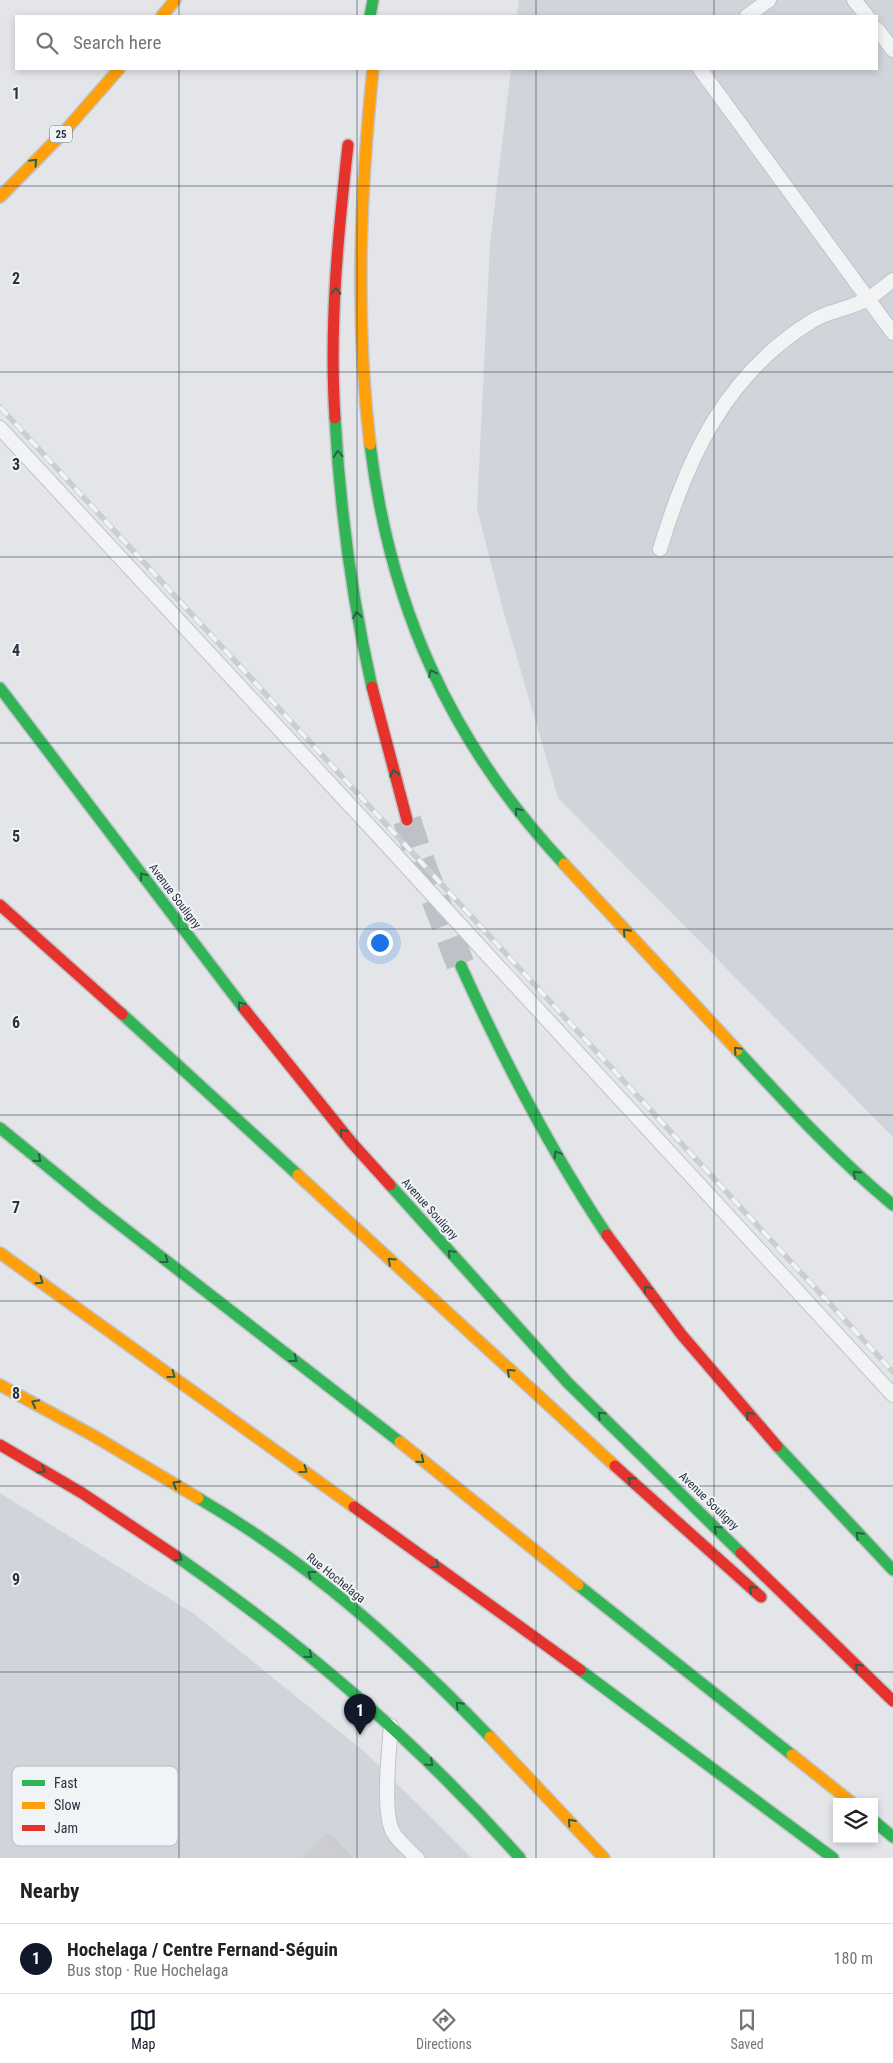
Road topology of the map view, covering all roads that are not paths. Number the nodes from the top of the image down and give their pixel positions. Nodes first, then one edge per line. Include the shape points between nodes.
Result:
1 (175, 0) edge
2 (373, 0) edge
3 (769, 0) edge
4 (854, 0) edge
5 (163, 15) edge
6 (370, 15) edge
7 (749, 15) edge
8 (866, 15) edge
9 (878, 30) edge
10 (893, 50) edge
11 (118, 70) edge
12 (374, 70) edge
13 (701, 70) edge
14 (350, 129) dead end
15 (0, 197) edge
16 (893, 280) edge
17 (868, 299) junction
18 (893, 333) edge
19 (0, 428) edge
20 (660, 550) dead end
21 (0, 688) edge
22 (407, 820) tunnel mouth
23 (0, 905) edge
24 (461, 966) tunnel mouth
25 (0, 1128) edge
26 (893, 1205) edge
27 (0, 1253) edge
28 (0, 1385) edge
29 (893, 1395) edge
30 (0, 1445) edge
31 (893, 1570) edge
32 (769, 1603) dead end
33 (856, 1682) dead end
34 (893, 1701) edge
35 (893, 1714) edge
36 (391, 1726) junction
37 (846, 1798) edge
38 (878, 1824) edge
39 (893, 1836) edge
40 (417, 1858) edge
41 (520, 1858) edge
42 (604, 1858) edge
43 (833, 1858) edge

1 - 5 main road
2 - 6 main road
3 - 7 lane
4 - 8 lane
9 - 10 lane
15 -> 11 main road, 25
26 -> 12 main road via 824,1143 555,855 522,816 466,738 426,661 394,573 376,487 365,394 360,317 361,224 368,110
13 - 17 lane
22 -> 14 main road via 362,646 340,486 334,358 338,251
16 - 17 lane
17 - 18 lane
17 - 20 lane via 813,320 780,344 745,377 718,412 689,466
19 - 29 lane, bridge
34 -> 21 main road, Avenue Souligny via 568,1383 352,1143 232,993
32 -> 23 main road via 528,1388
31 -> 24 main road via 818,1492 737,1400 622,1256 524,1098
25 -> 37 main road
27 -> 43 main road via 537,1638
42 -> 28 main road, Rue Hochelaga via 453,1698 332,1591 253,1532 191,1493
30 -> 36 main road via 108,1509 209,1578 345,1685
33 - 35 main road
36 - 40 lane via 387,1786 390,1824 393,1833
36 -> 41 main road via 497,1830
38 - 39 main road

